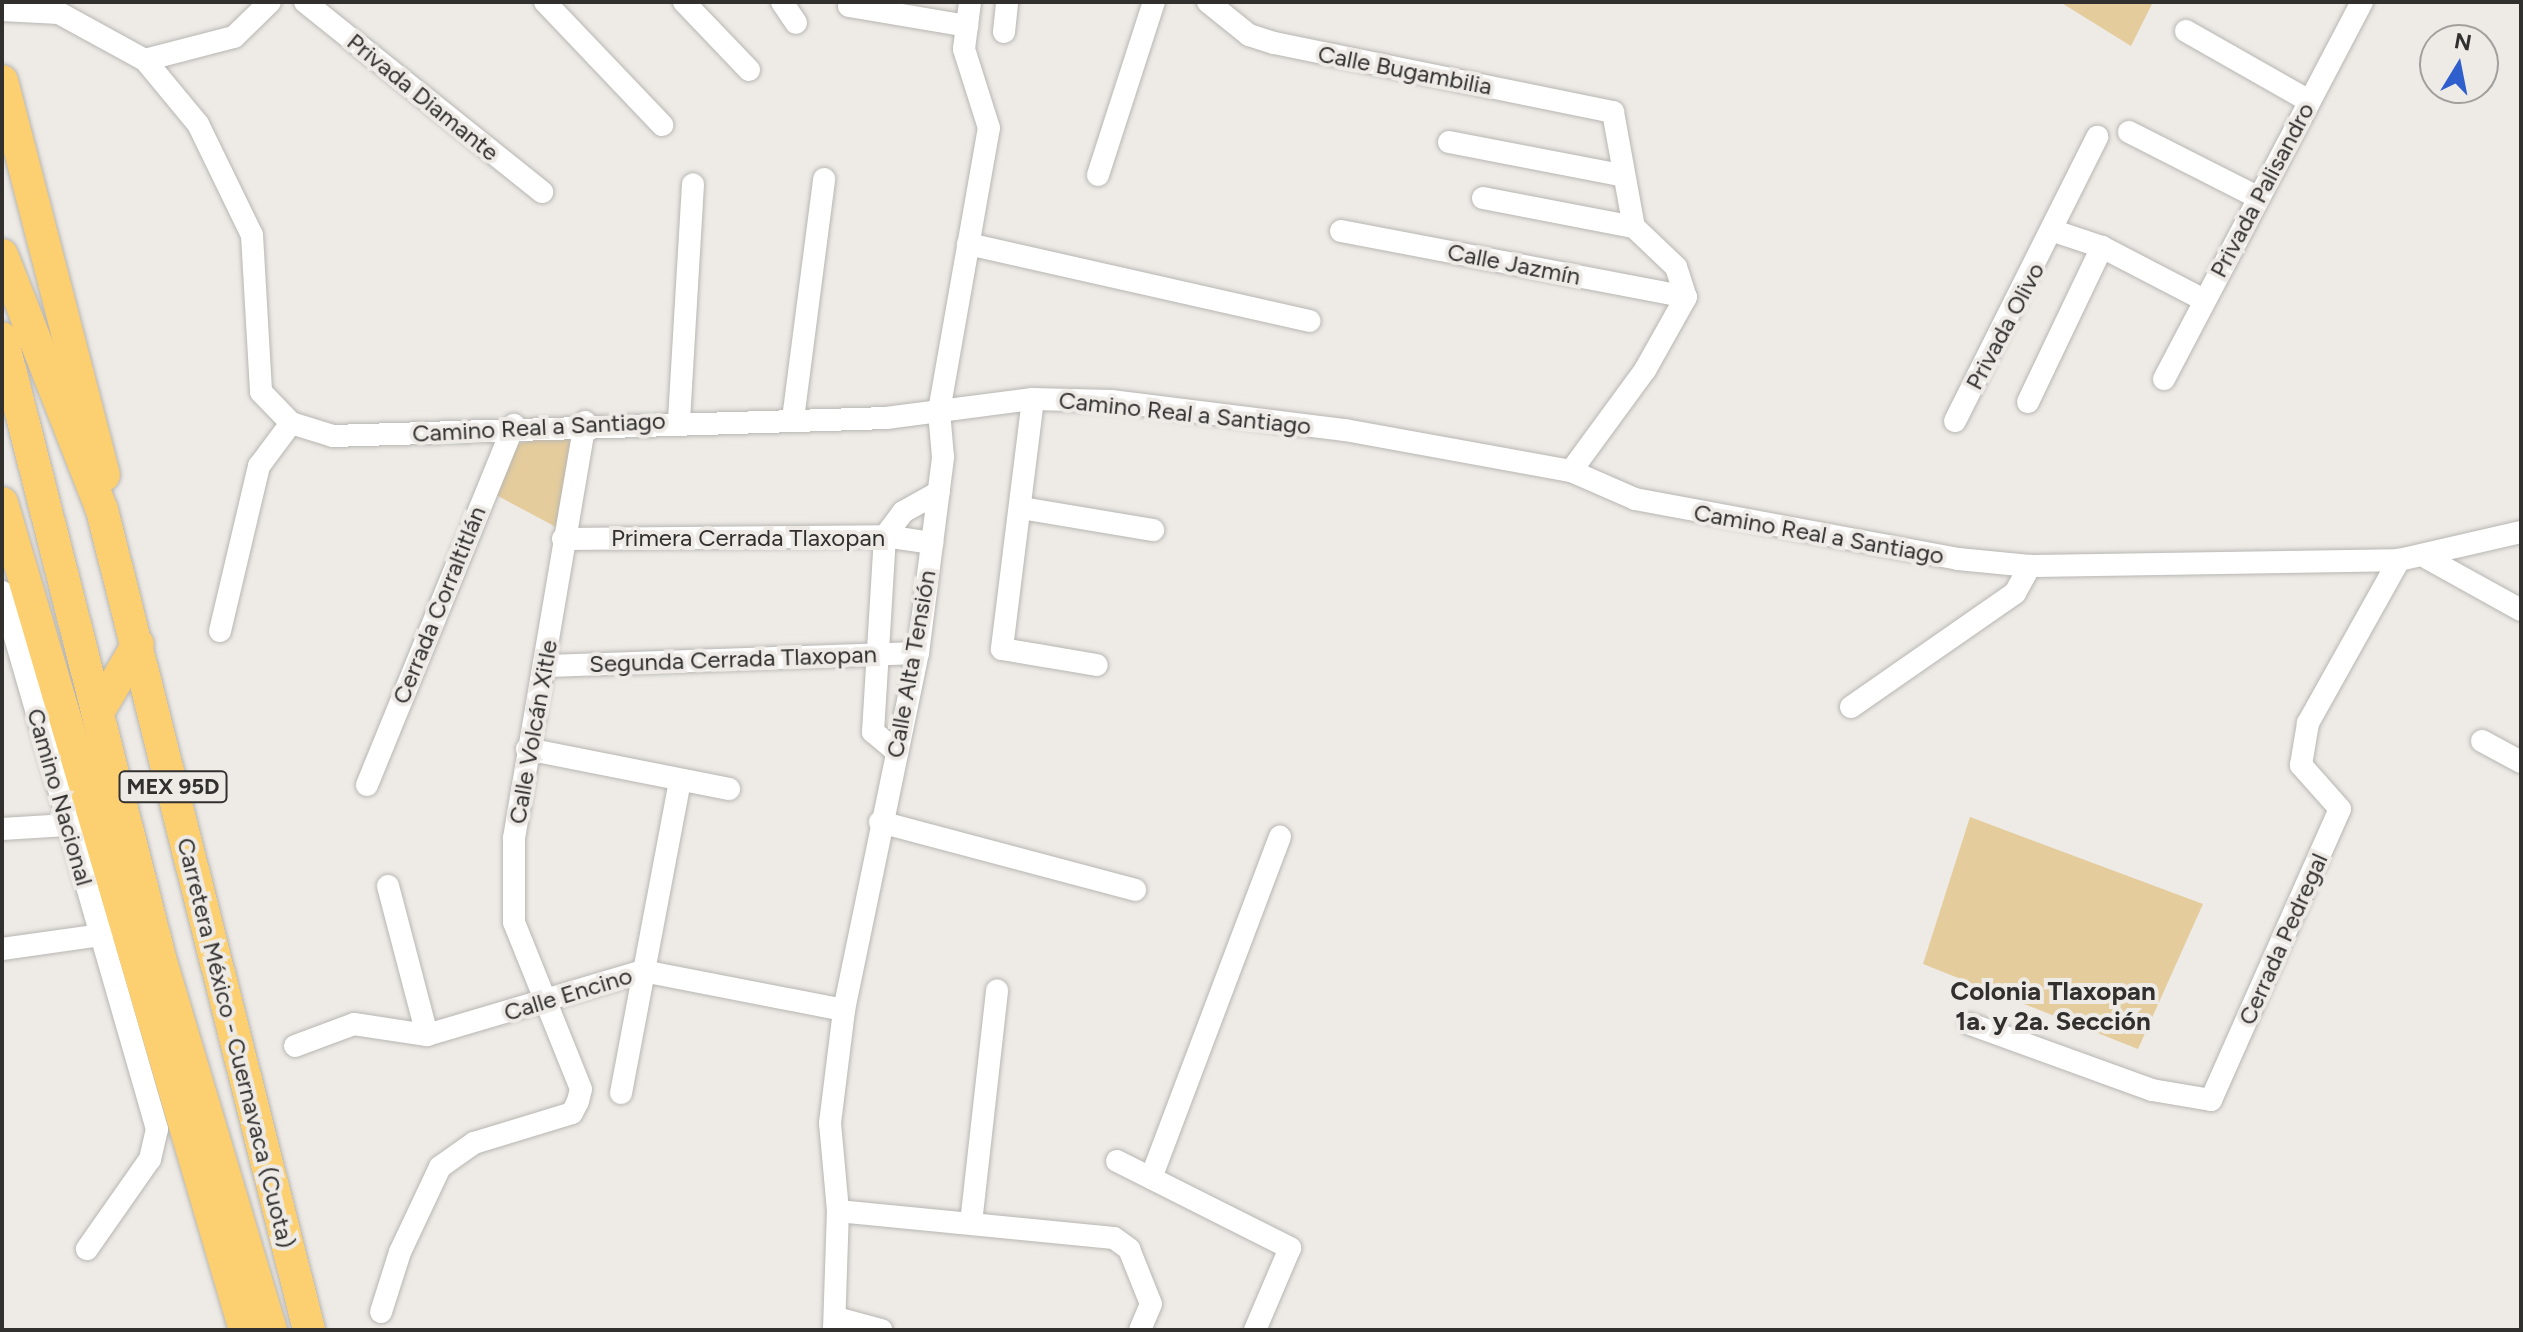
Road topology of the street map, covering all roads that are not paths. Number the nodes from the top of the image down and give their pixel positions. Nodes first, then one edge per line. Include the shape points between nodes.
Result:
1 (270, 2) edge
2 (305, 2) edge
3 (545, 2) edge
4 (684, 2) edge
5 (782, 2) edge
6 (970, 2) edge
7 (1007, 2) edge
8 (1154, 2) edge
9 (1208, 2) edge
10 (2362, 2) edge
11 (849, 6) dead end
12 (6, 7) edge
13 (56, 7) edge
14 (796, 23) dead end
15 (967, 26) junction
16 (2186, 31) dead end
17 (1004, 32) dead end
18 (145, 60) junction
19 (749, 70) dead end
20 (2, 81) edge
21 (2309, 101) junction
22 (662, 125) dead end
23 (2129, 132) dead end
24 (2097, 137) dead end
25 (1449, 142) dead end
26 (1098, 175) dead end
27 (1621, 175) junction
28 (824, 179) dead end
29 (693, 184) dead end
30 (542, 192) dead end
31 (2257, 197) junction
32 (1483, 198) dead end
33 (1634, 227) junction
34 (1341, 231) dead end
35 (2054, 231) junction
36 (968, 244) junction
37 (2102, 247) junction
38 (2, 255) edge
39 (2, 289) edge
40 (1686, 297) junction
41 (2204, 300) junction
42 (1309, 321) dead end
43 (2, 338) edge
44 (2164, 379) dead end
45 (1033, 399) junction
46 (2028, 402) dead end
47 (939, 411) junction
48 (793, 419) junction
49 (679, 420) junction
50 (1955, 421) dead end
51 (585, 422) junction
52 (291, 423) junction
53 (514, 425) junction
54 (1571, 471) junction
55 (939, 492) junction
56 (2, 503) edge
57 (1021, 508) junction
58 (102, 510) junction
59 (1153, 530) dead end
60 (2521, 532) edge
61 (885, 536) junction
62 (563, 539) junction
63 (932, 543) junction
64 (2427, 558) junction
65 (2399, 560) junction
66 (2030, 566) junction
67 (2, 592) edge
68 (2521, 610) edge
69 (220, 631) dead end
70 (138, 644) junction
71 (918, 653) junction
72 (875, 654) junction
73 (1097, 665) dead end
74 (548, 666) junction
75 (103, 704) junction
76 (1851, 707) dead end
77 (2482, 741) dead end
78 (527, 749) junction
79 (896, 751) junction
80 (2521, 762) edge
81 (680, 781) junction
82 (367, 785) dead end
83 (729, 789) dead end
84 (880, 822) junction
85 (67, 825) junction
86 (2, 829) edge
87 (1280, 837) dead end
88 (388, 886) dead end
89 (1135, 890) dead end
90 (102, 935) junction
91 (2, 949) edge
92 (643, 971) junction
93 (997, 990) dead end
94 (546, 1003) junction
95 (844, 1010) junction
96 (1970, 1024) dead end
97 (427, 1035) junction
98 (295, 1046) dead end
99 (621, 1093) dead end
100 (1117, 1161) dead end
101 (1151, 1178) junction
102 (838, 1211) junction
103 (971, 1223) junction
104 (285, 1244) junction
105 (87, 1249) dead end
106 (381, 1312) dead end
107 (835, 1324) edge
108 (245, 1330) edge
109 (271, 1330) edge
110 (309, 1330) edge
111 (881, 1330) edge
112 (1140, 1330) edge
113 (1255, 1330) edge

1 - 18 street via 234,37
2 - 30 street, Privada Diamante
3 - 22 street
4 - 19 street
5 - 14 street
6 - 15 street, Calle Alta Tensión
7 - 17 street
8 - 26 street
9 - 27 street, Calle Bugambilia via 1249,35 1274,43 1613,112
10 - 21 street, Privada Palisandro
11 - 15 street
12 - 13 street
13 - 18 street, Camino Real a Santiago
15 - 36 street, Calle Alta Tensión via 964,49 989,128
16 - 21 street
18 - 52 street, Camino Real a Santiago via 198,124 252,235 261,392
20 - 58 highway via 104,467
21 - 31 street, Privada Palisandro
23 - 31 street
24 - 35 street, Privada Olivo
25 - 27 street
27 - 33 street
28 - 48 street
29 - 49 street
31 - 41 street, Privada Palisandro
32 - 33 street
33 - 40 street via 1676,267
34 - 40 street, Calle Jazmín
35 - 37 street
35 - 50 street, Privada Olivo
36 - 42 street
36 - 47 street, Calle Alta Tensión
37 - 41 street
37 - 46 street, Privada Olivo
38 - 58 highway, Carretera México - Cuernavaca (Cuota) / MEX 95D
39 - 75 highway
40 - 54 street via 1645,370
41 - 44 street, Privada Palisandro
43 - 109 highway via 160,958
45 - 47 street, Camino Real a Santiago
45 - 54 street, Camino Real a Santiago via 1345,430
45 - 57 street
47 - 48 street, Camino Real a Santiago
47 - 55 street, Calle Alta Tensión
48 - 49 street, Camino Real a Santiago
49 - 51 street, Camino Real a Santiago
51 - 53 street, Camino Real a Santiago
51 - 62 street, Calle Volcán Xitle
52 - 53 street, Camino Real a Santiago via 333,436
52 - 69 street via 259,466
53 - 82 street, Cerrada Corraltitlán
54 - 66 street, Camino Real a Santiago via 1635,499 1884,548
55 - 61 street via 903,512
55 - 63 street, Calle Alta Tensión
56 - 108 highway, MEX 95D
57 - 59 street
57 - 73 street via 1002,649
58 - 70 highway, Carretera México - Cuernavaca (Cuota) / MEX 95D
60 - 64 street, Camino Real a Santiago
61 - 62 street, Primera Cerrada Tlaxopan
61 - 63 street, Primera Cerrada Tlaxopan
61 - 72 street
62 - 74 street, Calle Volcán Xitle
63 - 71 street, Calle Alta Tensión
64 - 65 street, Camino Real a Santiago
64 - 68 street
65 - 66 street, Camino Real a Santiago
65 - 96 street, Cerrada Pedregal via 2324,682 2308,723 2301,765 2340,809 2211,1100 2152,1090
66 - 76 street via 2015,593
67 - 85 street, Camino Nacional
70 - 75 highway
70 - 104 highway, Carretera México - Cuernavaca (Cuota) / MEX 95D
71 - 72 street, Segunda Cerrada Tlaxopan
71 - 79 street, Calle Alta Tensión
72 - 74 street, Segunda Cerrada Tlaxopan
72 - 79 street via 873,732
74 - 78 street, Calle Volcán Xitle
75 - 104 highway via 162,943 221,1124 250,1195
77 - 80 street
78 - 81 street
78 - 94 street, Calle Volcán Xitle via 514,838 514,922
79 - 84 street, Calle Alta Tensión
81 - 83 street
81 - 92 street
84 - 89 street
84 - 95 street, Calle Alta Tensión
85 - 86 street
85 - 90 street, Camino Nacional
87 - 101 street
88 - 97 street
90 - 91 street
90 - 105 street, Camino Nacional via 156,1146
92 - 94 street, Calle Encino
92 - 95 street, Calle Encino
92 - 99 street
93 - 103 street
94 - 97 street, Calle Encino
94 - 106 street, Calle Volcán Xitle via 581,1089 572,1113 474,1143 440,1167 400,1252
95 - 102 street, Calle Alta Tensión via 830,1123
97 - 98 street, Calle Encino via 354,1024
100 - 101 street
101 - 113 street via 1290,1248
102 - 103 street
102 - 107 street, Calle Alta Tensión
103 - 112 street via 1124,1243 1151,1304
104 - 110 highway, Carretera México - Cuernavaca (Cuota) / MEX 95D
107 - 111 street

